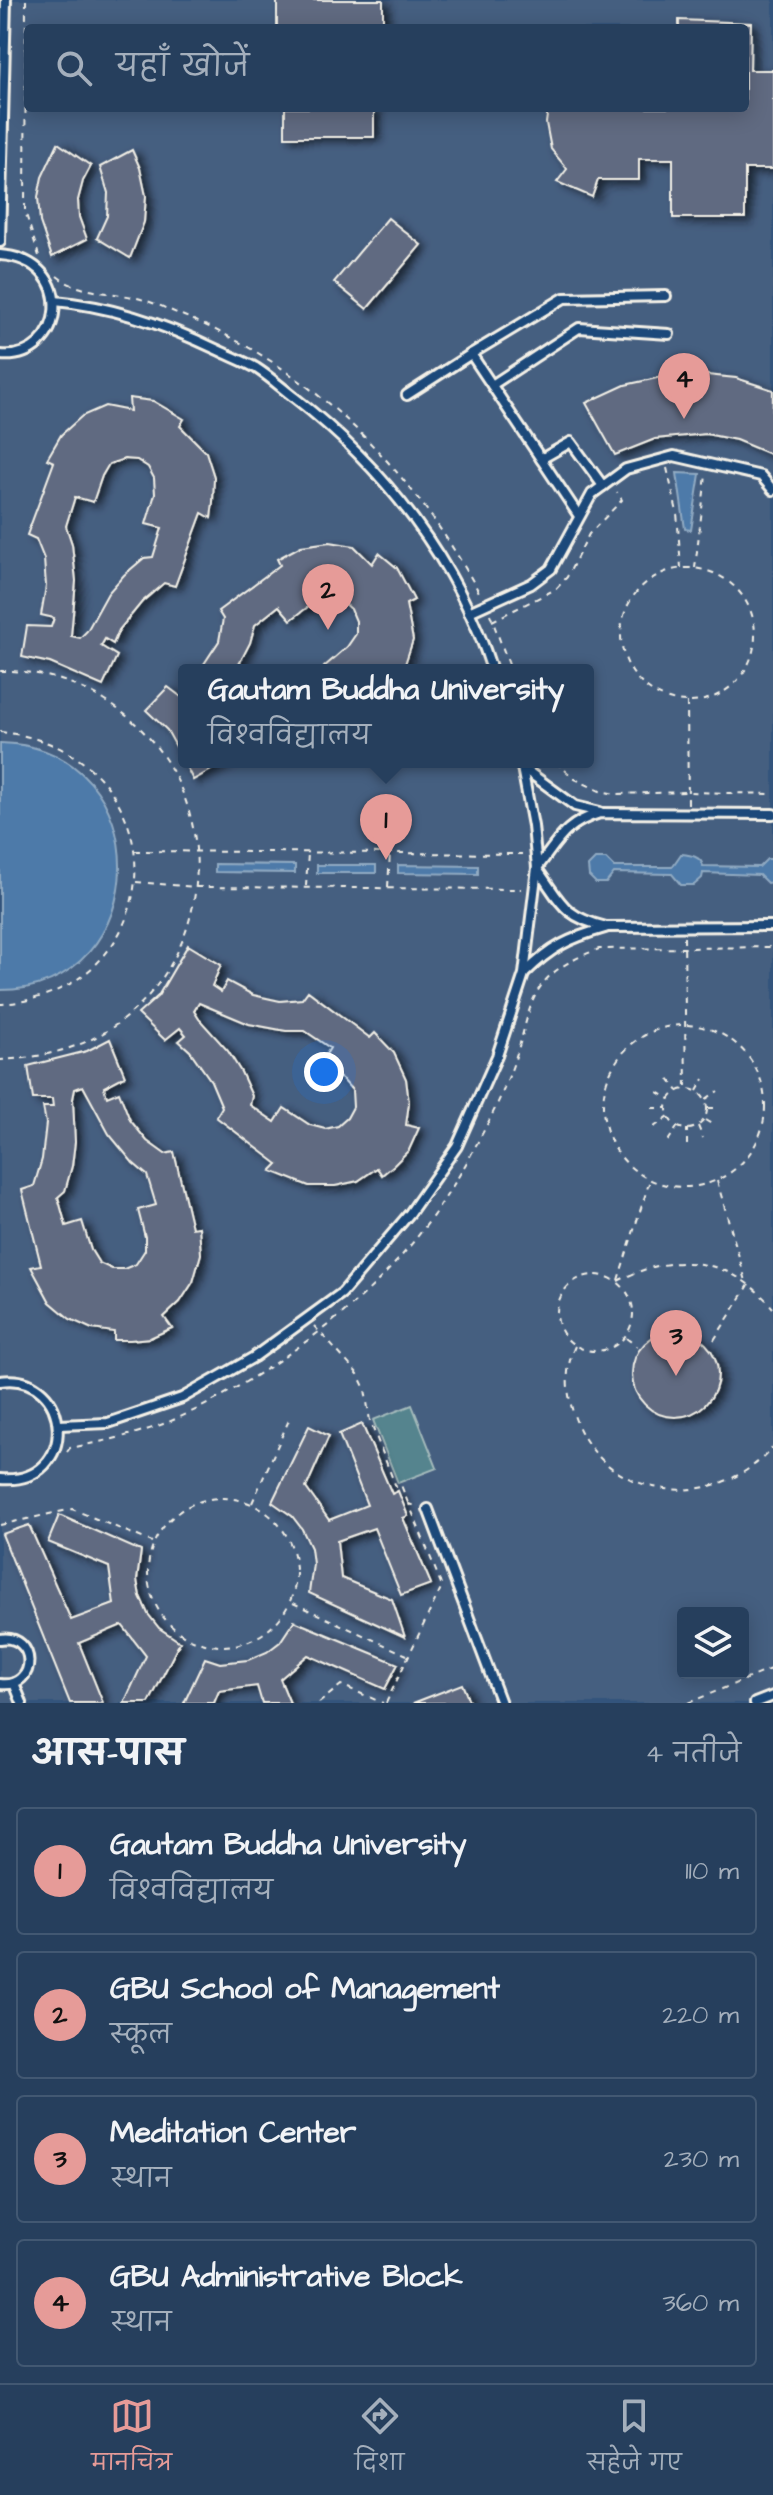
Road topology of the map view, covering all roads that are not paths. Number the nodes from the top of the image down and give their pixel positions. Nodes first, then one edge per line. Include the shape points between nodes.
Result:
1 (6, 0) edge
2 (0, 242) edge
3 (0, 255) edge
4 (666, 296) dead end
5 (55, 301) junction
6 (669, 334) dead end
7 (471, 354) junction
8 (0, 355) edge
9 (492, 385) junction
10 (407, 395) dead end
11 (541, 459) junction
12 (603, 486) junction
13 (773, 490) edge
14 (579, 516) junction
15 (469, 612) junction
16 (490, 664) edge
17 (522, 768) edge
18 (526, 768) edge
19 (600, 813) junction
20 (773, 814) edge
21 (537, 868) junction
22 (773, 926) edge
23 (606, 927) junction
24 (524, 974) junction
25 (0, 1381) edge
26 (59, 1425) junction
27 (0, 1479) edge
28 (428, 1509) road end
29 (0, 1639) edge
30 (14, 1683) junction
31 (0, 1684) edge
32 (773, 1696) edge
33 (22, 1703) edge
34 (501, 1703) edge
35 (755, 1703) edge

1 - 2 lane
3 - 5 lane via 17,256 37,267
4 - 7 lane via 564,298
5 - 8 lane via 44,338 27,351
5 - 15 lane via 92,304 177,331 256,368 333,428 399,497
6 - 9 lane via 579,328
7 - 9 lane
7 - 10 lane
9 - 11 lane
11 - 12 lane via 571,442
11 - 14 lane
12 - 13 lane via 626,469 674,456 761,476
12 - 14 lane
14 - 15 lane via 551,569
15 - 16 lane
17 - 21 lane
18 - 19 lane via 575,806
19 - 20 lane
19 - 21 lane via 567,828
21 - 23 lane via 565,909 581,921
21 - 24 lane
22 - 23 lane
23 - 24 lane via 568,939
24 - 26 lane via 497,1056 457,1146 410,1213 342,1293 254,1357 182,1398 108,1423
25 - 26 lane via 21,1381 41,1391
26 - 27 lane via 48,1462 31,1476
28 - 34 lane
29 - 30 lane via 15,1640 28,1653 27,1671
30 - 31 lane
30 - 33 lane
32 - 35 lane

